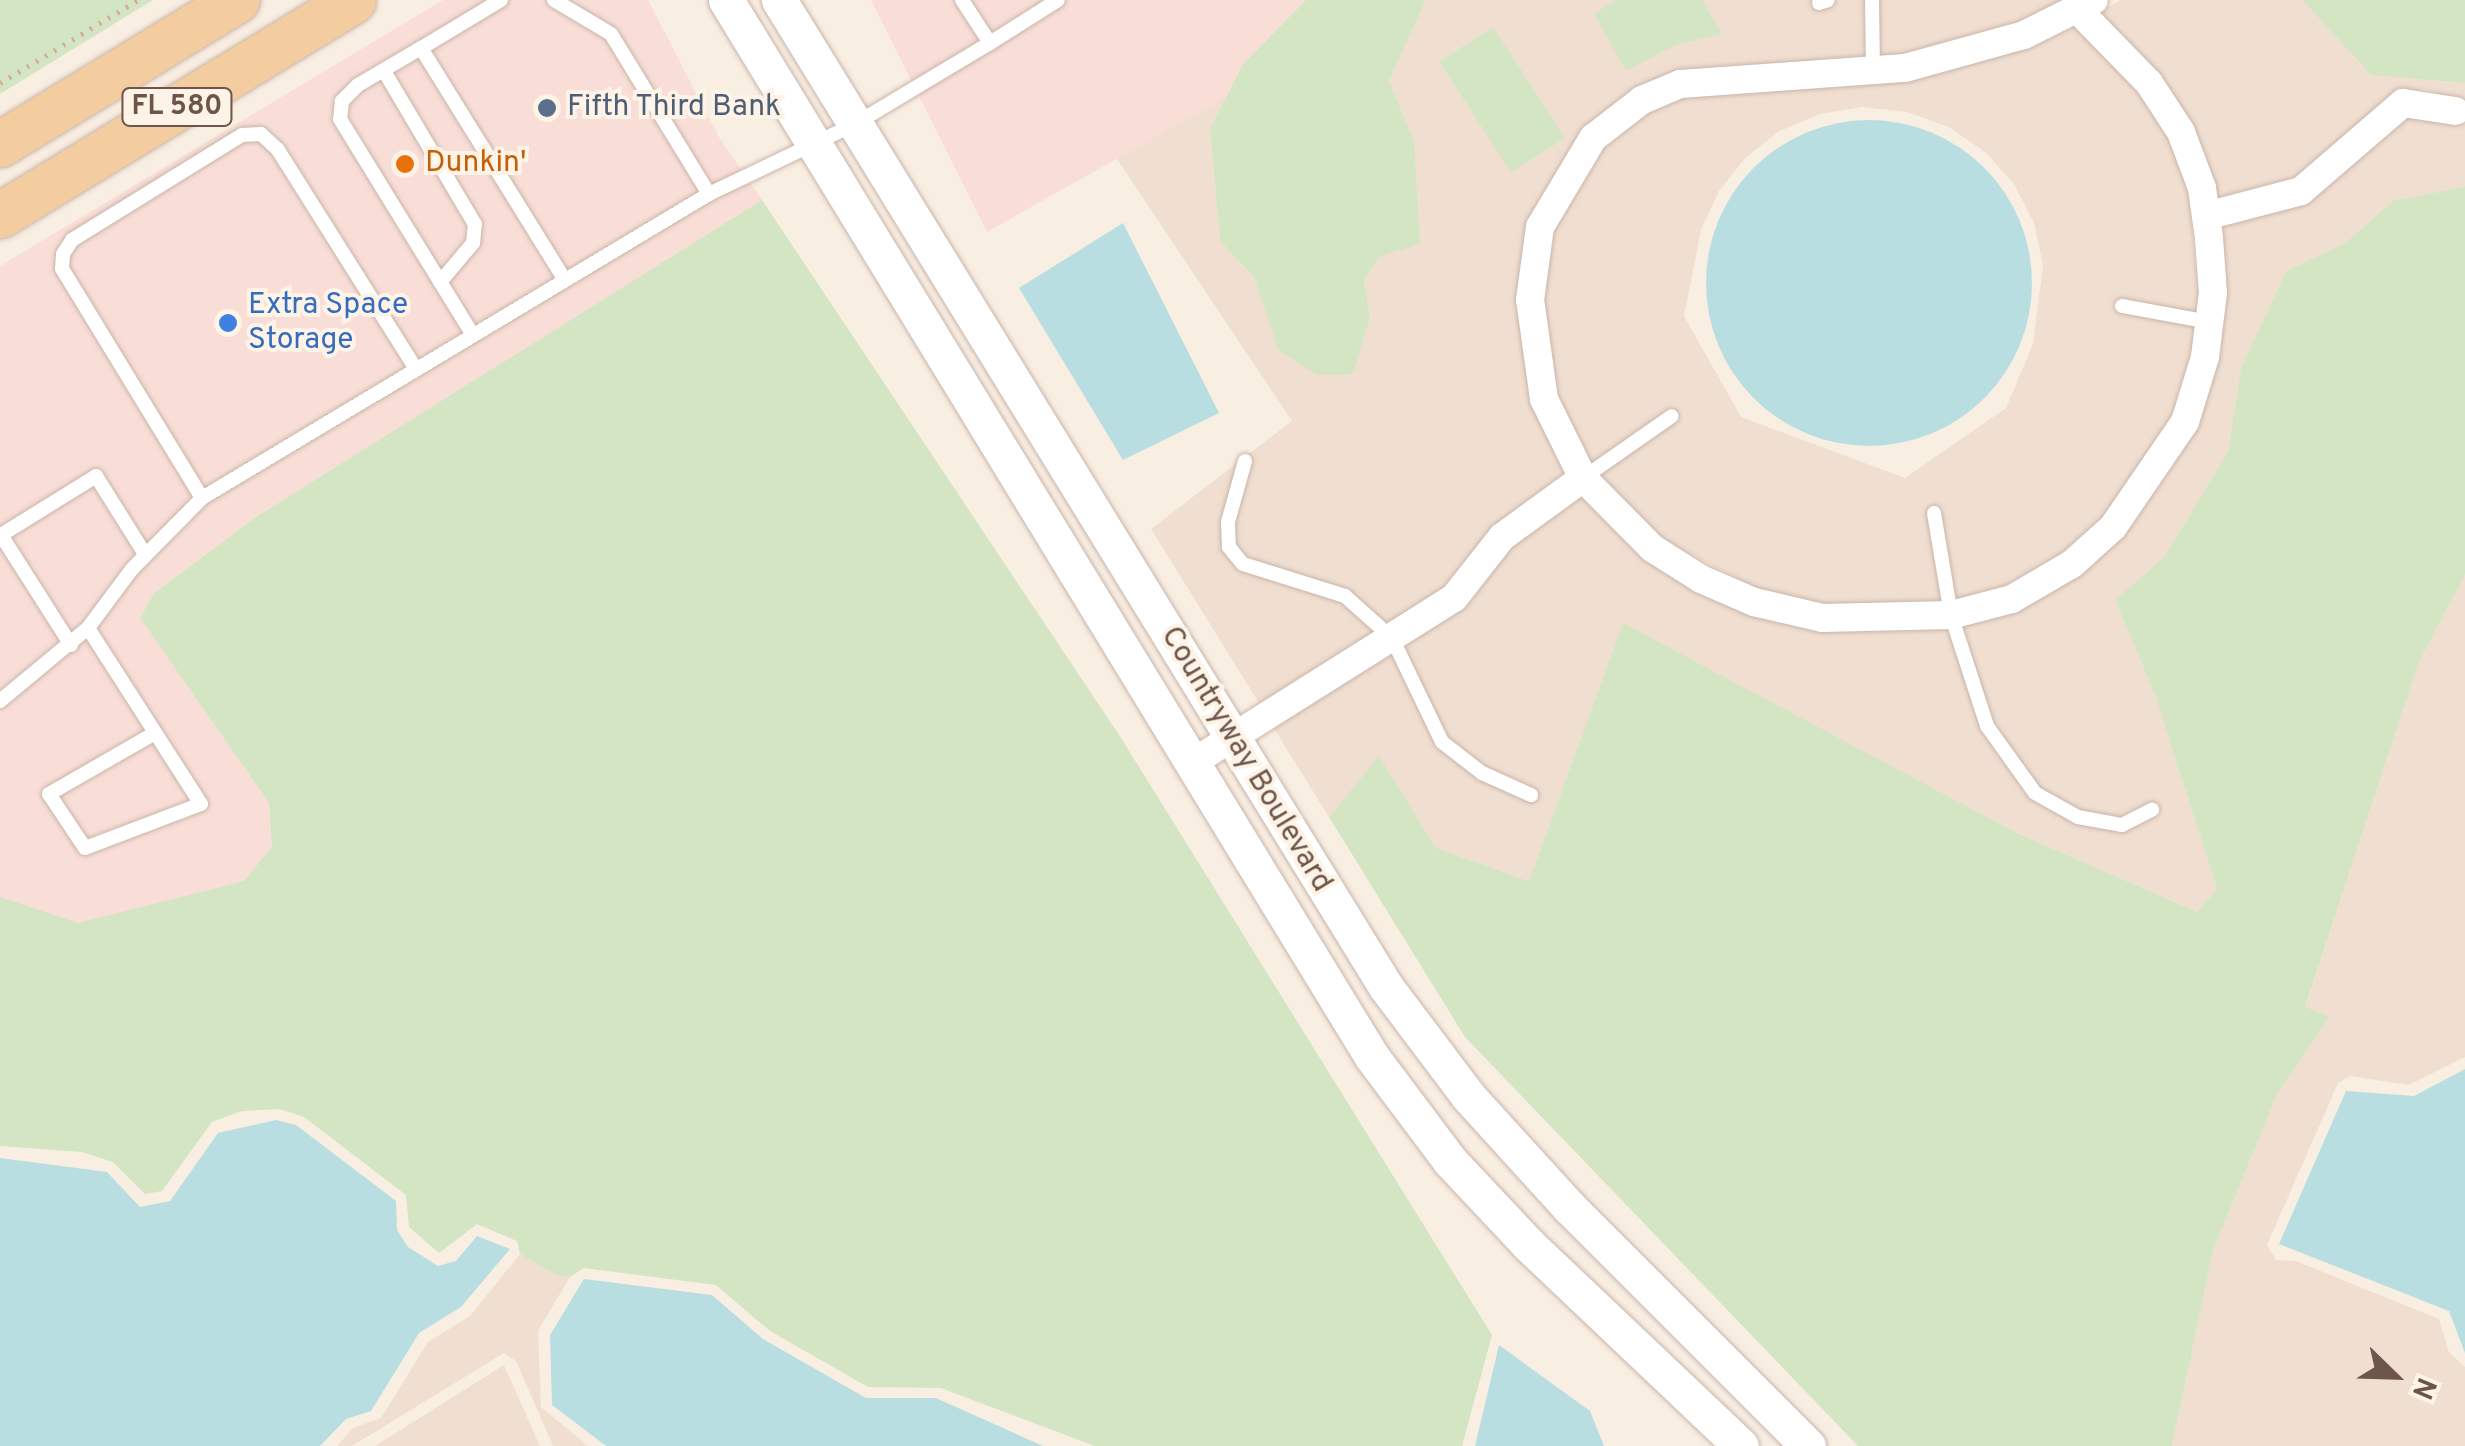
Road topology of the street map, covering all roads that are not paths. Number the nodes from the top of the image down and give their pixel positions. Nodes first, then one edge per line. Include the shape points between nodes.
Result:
1 (237, 0) edge
2 (354, 0) edge
3 (502, 0) edge
4 (554, 0) edge
5 (726, 0) edge
6 (778, 0) edge
7 (962, 0) edge
8 (1058, 0) edge
9 (1872, 0) edge
10 (2086, 5) edge
11 (990, 43) junction
12 (420, 48) junction
13 (384, 70) junction
14 (1873, 71) junction
15 (2455, 111) dead end
16 (854, 124) junction
17 (0, 144) edge
18 (813, 145) junction
19 (709, 194) junction
20 (0, 214) edge
21 (2206, 216) junction
22 (565, 280) junction
23 (440, 282) junction
24 (2122, 306) dead end
25 (2210, 322) junction
26 (473, 335) junction
27 (416, 370) junction
28 (1672, 416) dead end
29 (1245, 461) dead end
30 (1583, 478) junction
31 (202, 498) junction
32 (1934, 513) dead end
33 (145, 554) junction
34 (1951, 615) junction
35 (88, 628) junction
36 (1392, 638) junction
37 (70, 645) junction
38 (0, 700) edge
39 (155, 733) junction
40 (1230, 738) junction
41 (1195, 761) junction
42 (1532, 795) dead end
43 (2152, 810) dead end
44 (1732, 1369) junction
45 (1696, 1405) junction
46 (1741, 1446) edge
47 (1808, 1446) edge

1 - 17 main road, FL 580
2 - 20 main road, FL 580
3 - 12 lane
4 - 19 lane via 610,34
5 - 18 street, Countryway Boulevard
6 - 16 street, Countryway Boulevard
7 - 11 lane
8 - 11 lane
9 - 14 lane
10 - 14 street via 1965,54
10 - 21 street via 2181,132
11 - 16 lane
12 - 13 lane
12 - 22 lane
13 - 23 lane via 475,224 473,242
13 - 23 lane via 342,101 340,119
14 - 30 street via 1734,75 1680,84 1642,100 1584,151 1540,227 1530,300 1544,399
15 - 21 street via 2403,103 2301,190
16 - 18 lane
16 - 40 street, Countryway Boulevard
18 - 19 lane
18 - 41 street, Countryway Boulevard
19 - 22 lane
21 - 25 street
22 - 26 lane
23 - 26 lane
24 - 25 lane
25 - 34 street via 2185,422 2113,527 2072,564 2012,599
26 - 27 lane
27 - 31 lane
27 - 31 lane via 278,150 261,134 231,142 72,240 63,254 62,269
28 - 30 lane
29 - 36 lane via 1228,522 1229,546 1243,564 1346,596
30 - 34 street via 1652,548 1754,602 1822,618
30 - 36 street via 1502,536 1454,598
31 - 33 lane
32 - 34 lane
33 - 35 lane
33 - 37 lane via 96,476 1,535
34 - 43 lane via 1987,726 2035,793 2078,816 2122,825
35 - 37 lane
35 - 39 lane
36 - 40 street
36 - 42 lane via 1442,742 1482,773
37 - 38 lane
39 - 39 lane via 201,804 84,848 49,794
40 - 41 street
40 - 44 street, Countryway Boulevard via 1386,987 1468,1096
41 - 45 street, Countryway Boulevard via 1372,1058 1450,1161
44 - 45 street
44 - 47 street, Countryway Boulevard
45 - 46 street, Countryway Boulevard

